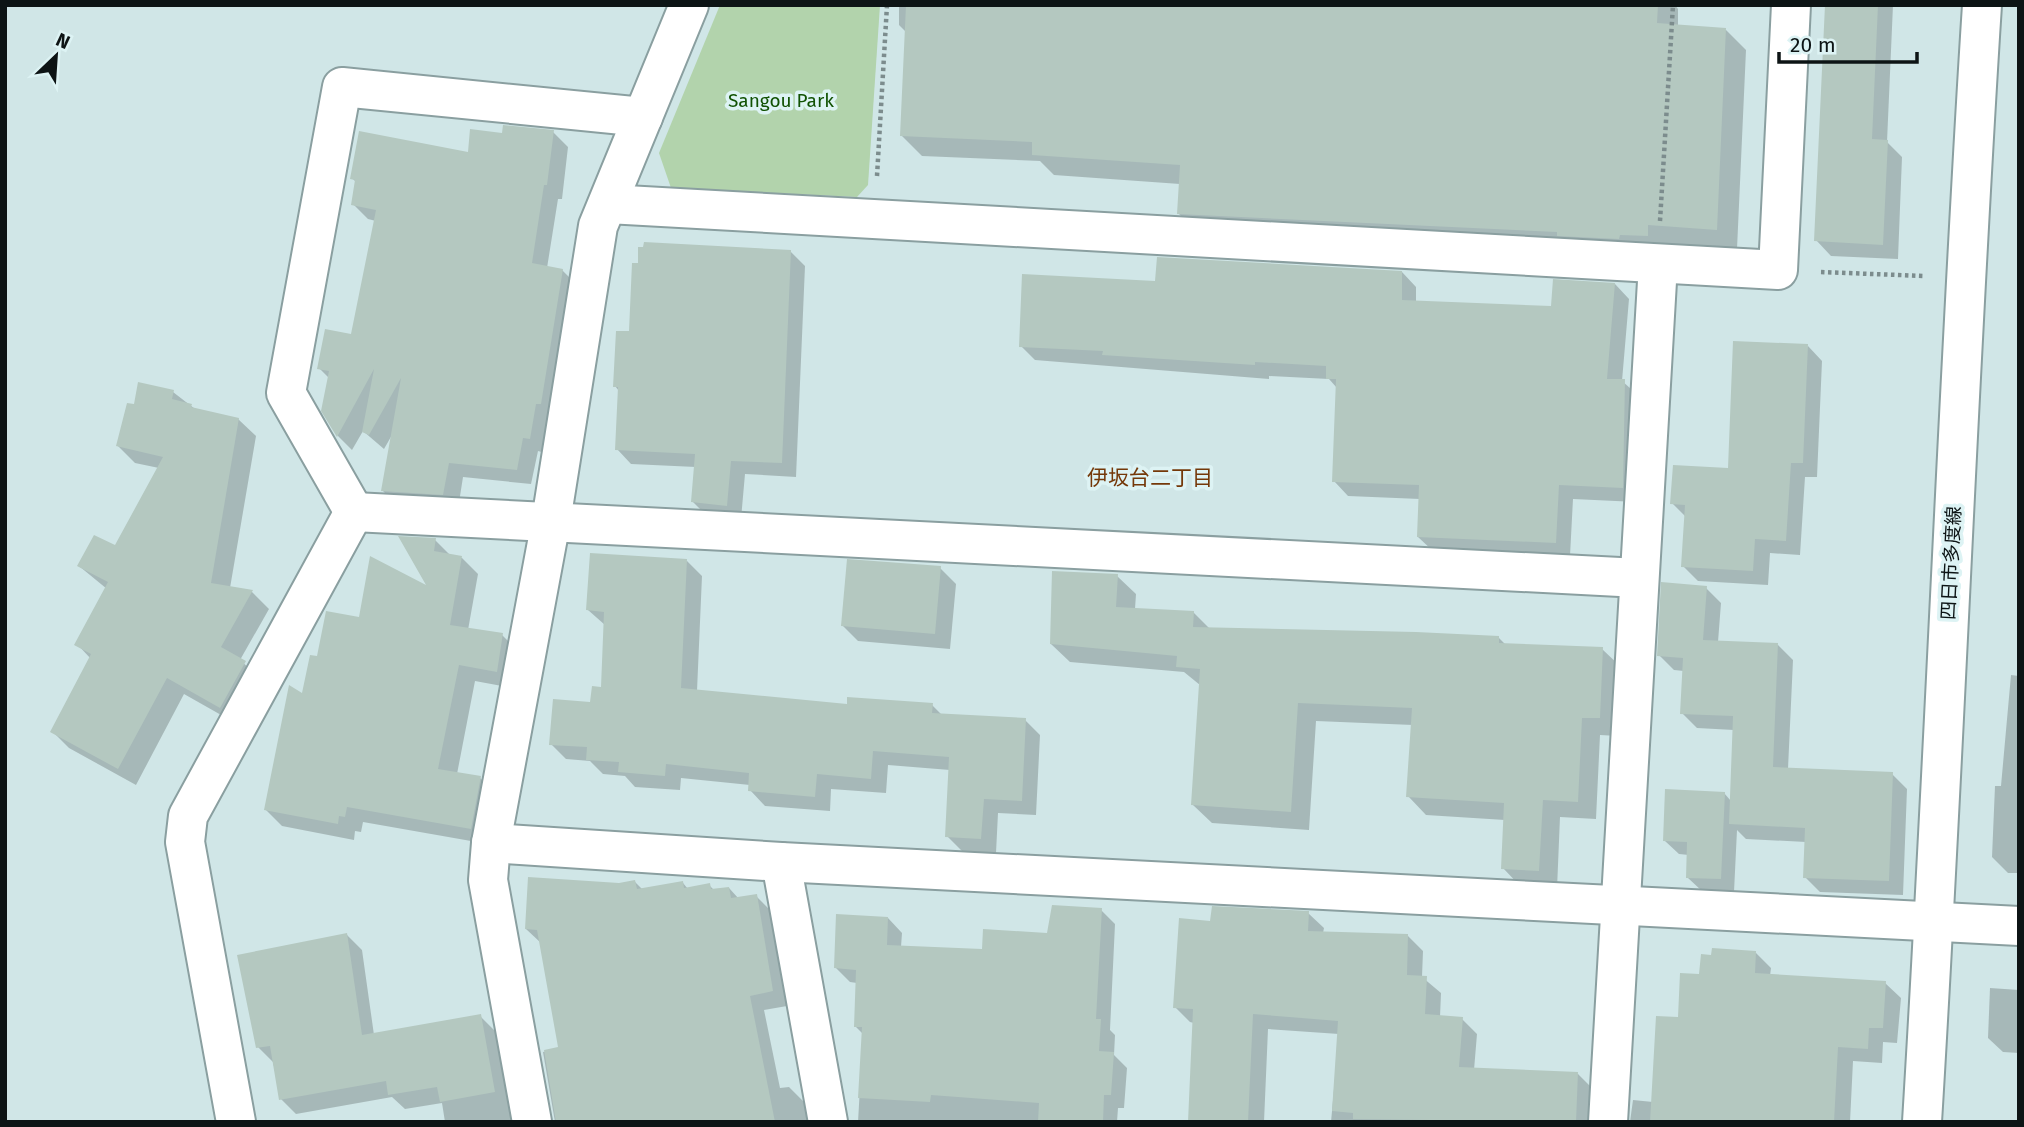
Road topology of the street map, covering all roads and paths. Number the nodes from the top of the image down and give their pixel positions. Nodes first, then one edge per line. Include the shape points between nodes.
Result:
1 (689, 5) edge
2 (887, 5) edge
3 (1673, 5) edge
4 (1791, 5) edge
5 (1982, 5) edge
6 (643, 117) junction
7 (608, 204) junction
8 (875, 220) junction
9 (1658, 264) junction
10 (1778, 270) junction
11 (1927, 276) dead end
12 (354, 512) junction
13 (551, 521) junction
14 (1639, 578) junction
15 (491, 843) junction
16 (781, 862) junction
17 (1619, 906) junction
18 (1934, 922) junction
19 (2019, 926) edge
20 (236, 1122) edge
21 (532, 1122) edge
22 (828, 1122) edge
23 (1608, 1122) edge
24 (1922, 1122) edge

1 - 6 street
2 - 8 path
3 - 9 path
4 - 10 street
5 - 18 street, 四日市多度線 via 1964,279
6 - 7 street
6 - 12 street via 342,87 286,393
7 - 8 street
7 - 13 street via 598,226
8 - 9 street
9 - 10 street
9 - 14 street
10 - 11 path
12 - 13 street
12 - 20 street via 188,817 185,842
13 - 14 street
13 - 15 street
14 - 17 street
15 - 16 street
15 - 21 street via 488,880
16 - 17 street
16 - 22 street
17 - 18 street
17 - 23 street
18 - 19 street
18 - 24 street, 四日市多度線

